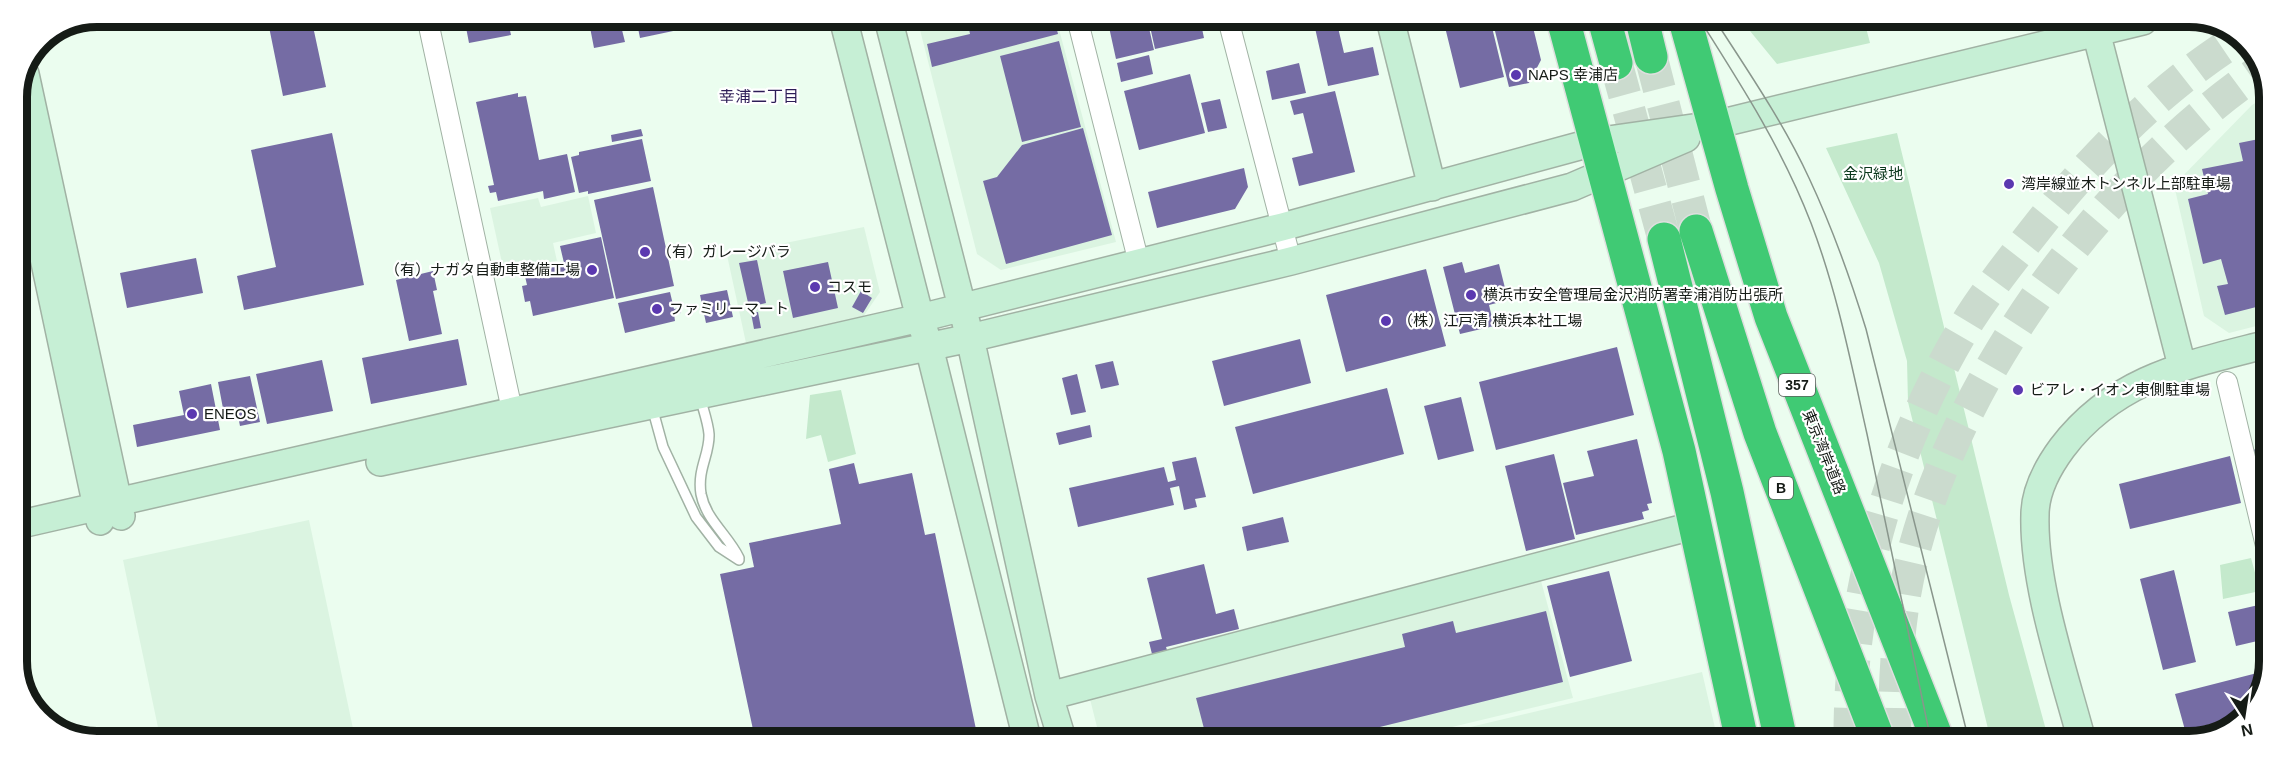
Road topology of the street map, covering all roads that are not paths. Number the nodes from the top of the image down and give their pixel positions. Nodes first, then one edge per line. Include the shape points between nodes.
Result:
1 (429, 27) edge
2 (845, 27) edge
3 (890, 27) edge
4 (1079, 27) edge
5 (1230, 27) edge
6 (1392, 27) edge
7 (1565, 27) edge
8 (1606, 27) edge
9 (1644, 27) edge
10 (1687, 27) edge
11 (2095, 27) edge
12 (1651, 57) tunnel mouth
13 (1616, 63) tunnel mouth
14 (28, 88) edge
15 (1714, 125) junction
16 (1594, 142) junction
17 (27, 172) edge
18 (1602, 175) junction
19 (1432, 187) junction
20 (1282, 227) junction
21 (1696, 231) tunnel mouth
22 (1664, 239) tunnel mouth
23 (1291, 261) junction
24 (1139, 263) junction
25 (962, 307) junction
26 (920, 318) junction
27 (970, 338) junction
28 (2259, 346) edge
29 (930, 347) junction
30 (2182, 366) junction
31 (2227, 382) dead end
32 (699, 395) junction
33 (651, 405) junction
34 (514, 423) junction
35 (109, 512) junction
36 (2259, 517) edge
37 (27, 524) edge
38 (1696, 525) junction
39 (27, 537) edge
40 (1049, 696) junction
41 (1025, 731) edge
42 (1060, 731) edge
43 (1740, 731) edge
44 (1779, 731) edge
45 (1875, 731) edge
46 (1934, 731) edge
47 (2080, 731) edge

1 - 34 street
2 - 26 street
3 - 25 street
4 - 24 street
5 - 20 street
6 - 19 street
7 - 16 highway
8 - 13 highway
9 - 12 highway
10 - 15 highway, 東京湾岸道路 / 357
11 - 15 street
11 - 30 street
14 - 35 street
15 - 16 street
15 - 18 street
15 - 46 highway, 東京湾岸道路 / 357 via 1771,317
16 - 18 highway
16 - 19 street
17 - 35 street
18 - 23 street via 1572,187
18 - 38 highway via 1618,217
19 - 20 street
20 - 23 street
20 - 24 street
21 - 45 highway, B via 1760,433
22 - 44 highway via 1727,492
23 - 27 street
24 - 25 street
25 - 26 street
25 - 27 street
26 - 29 street
26 - 34 street
27 - 29 street
27 - 40 street
28 - 30 street
29 - 32 street
29 - 41 street
30 - 47 street via 2110,399 2080,424 2041,484 2034,512 2036,549
31 - 36 street
32 - 33 street
32 - 33 lane via 709,436 699,473 701,496 712,522 732,542 740,560 719,547 696,517 663,447
33 - 34 street
34 - 35 street
35 - 37 street
35 - 39 street
38 - 40 street
38 - 43 highway
40 - 42 street

